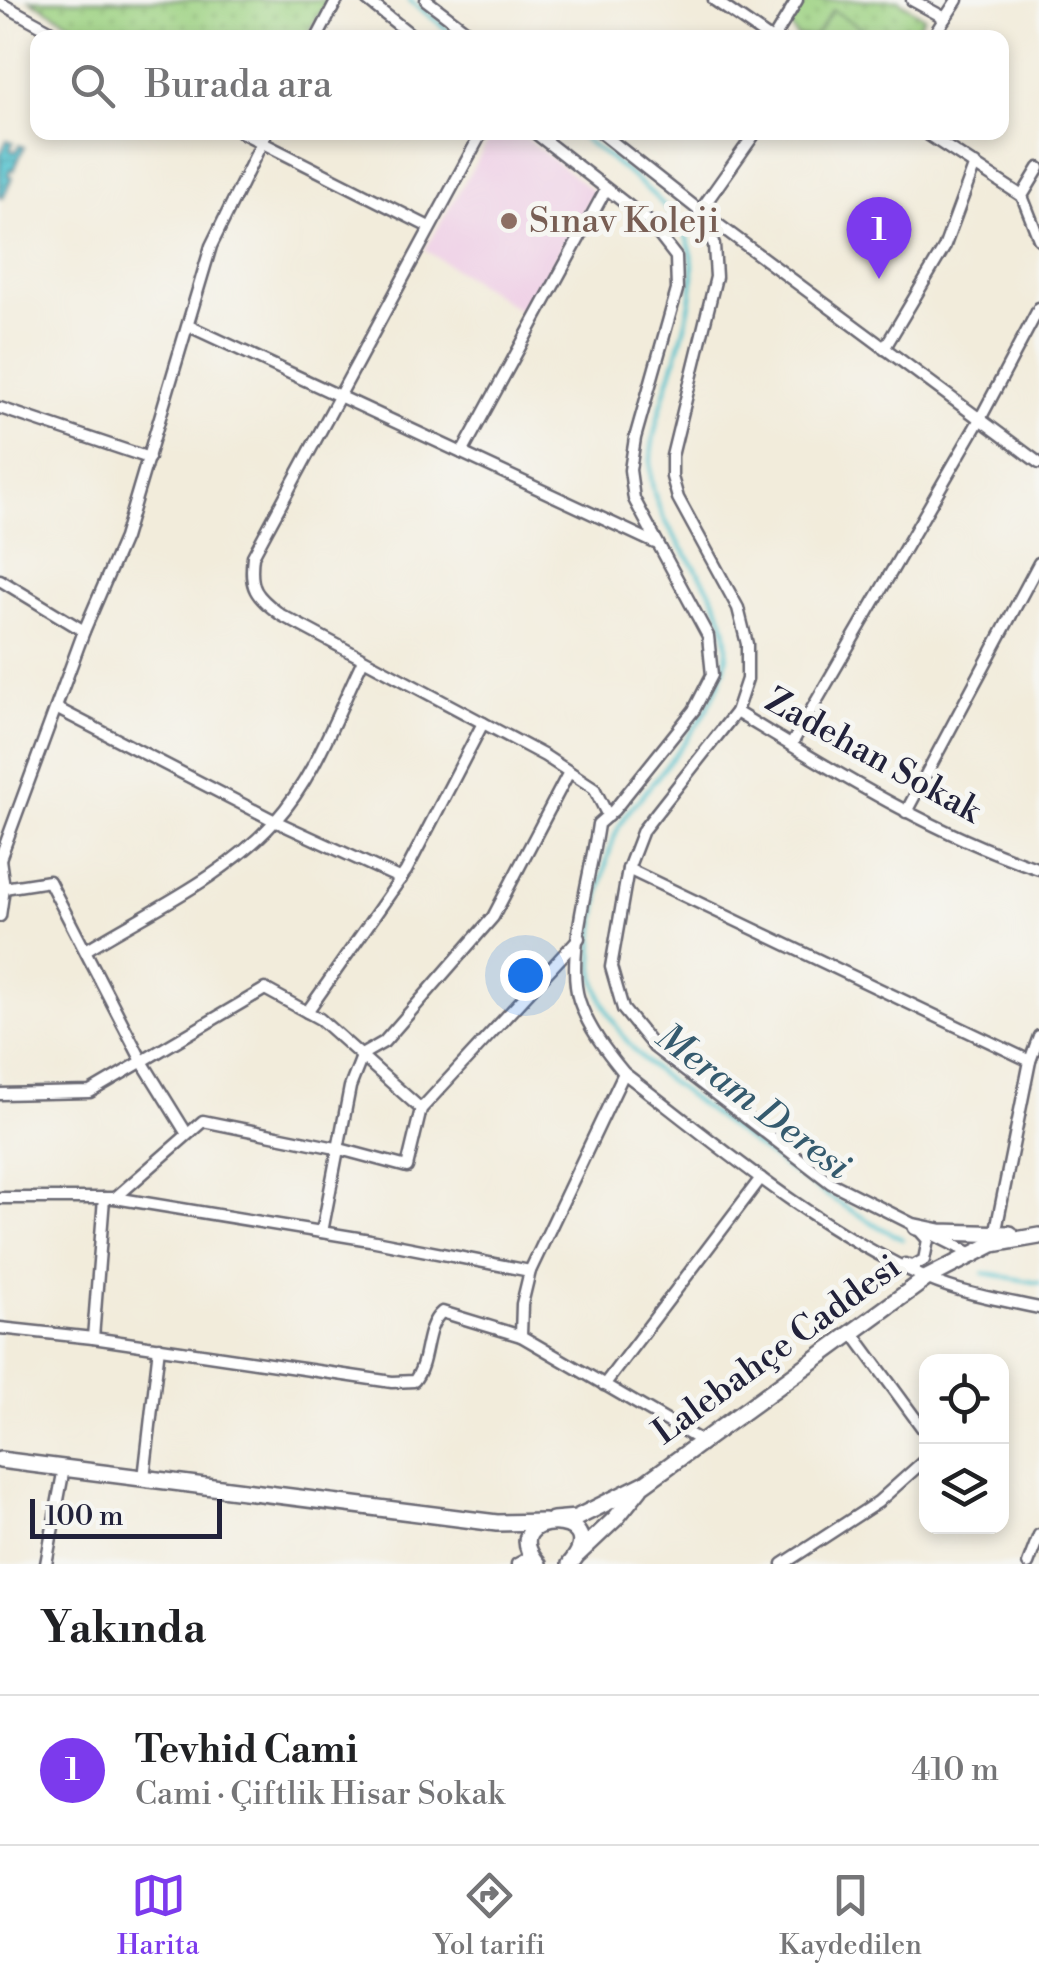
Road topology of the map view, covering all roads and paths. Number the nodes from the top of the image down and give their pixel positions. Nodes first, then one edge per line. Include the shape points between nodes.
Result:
1 (337, 0) edge
2 (367, 0) edge
3 (426, 0) edge
4 (714, 0) edge
5 (796, 0) edge
6 (912, 0) edge
7 (956, 0) edge
8 (0, 4) edge
9 (945, 18) junction
10 (49, 30) edge
11 (321, 30) edge
12 (404, 30) edge
13 (465, 30) edge
14 (760, 30) edge
15 (777, 30) edge
16 (937, 30) edge
17 (263, 140) edge
18 (268, 140) edge
19 (478, 140) edge
20 (544, 140) edge
21 (610, 140) edge
22 (750, 140) edge
23 (937, 140) edge
24 (976, 164) junction
25 (1039, 168) edge
26 (606, 189) junction
27 (1022, 196) junction
28 (700, 211) junction
29 (429, 227) junction
30 (1039, 240) edge
31 (1039, 308) edge
32 (189, 326) junction
33 (884, 349) junction
34 (339, 394) junction
35 (0, 408) edge
36 (980, 419) junction
37 (462, 453) junction
38 (149, 458) junction
39 (1039, 463) edge
40 (656, 543) junction
41 (1039, 563) edge
42 (0, 580) edge
43 (84, 631) junction
44 (362, 660) junction
45 (56, 708) junction
46 (736, 712) junction
47 (483, 723) junction
48 (790, 745) junction
49 (569, 772) junction
50 (906, 812) junction
51 (608, 816) junction
52 (275, 821) junction
53 (0, 859) edge
54 (628, 869) junction
55 (1039, 869) edge
56 (400, 879) junction
57 (4, 888) junction
58 (0, 916) edge
59 (579, 938) junction
60 (86, 950) junction
61 (307, 1012) junction
62 (1039, 1036) edge
63 (363, 1054) junction
64 (1030, 1061) junction
65 (143, 1063) junction
66 (624, 1073) junction
67 (0, 1094) edge
68 (421, 1109) junction
69 (188, 1134) junction
70 (336, 1148) junction
71 (761, 1178) junction
72 (0, 1198) edge
73 (109, 1198) junction
74 (916, 1227) junction
75 (322, 1232) junction
76 (1039, 1236) edge
77 (995, 1239) junction
78 (970, 1253) junction
79 (897, 1262) junction
80 (530, 1272) junction
81 (927, 1278) junction
82 (1039, 1308) edge
83 (0, 1328) edge
84 (852, 1332) junction
85 (521, 1336) junction
86 (93, 1338) junction
87 (159, 1348) junction
88 (604, 1385) junction
89 (919, 1423) edge
90 (703, 1442) junction
91 (0, 1460) edge
92 (919, 1465) edge
93 (64, 1468) junction
94 (144, 1478) junction
95 (644, 1484) junction
96 (549, 1521) junction
97 (497, 1523) junction
98 (1039, 1535) edge
99 (529, 1558) edge
100 (574, 1559) edge
101 (46, 1564) edge
102 (783, 1564) edge
103 (1028, 1564) edge

1 - 11 street
2 - 12 street
3 - 13 street
4 - 14 street
5 - 15 street
6 - 9 street
7 - 9 street
8 - 10 street
9 - 16 street
17 - 32 street via 211,246
18 - 29 street
19 - 29 street
20 - 26 street
21 - 28 street
22 - 28 street
23 - 24 street
24 - 27 street
24 - 33 street via 944,248
25 - 27 street
26 - 37 street
26 - 40 street via 648,221 676,256 677,290 630,470 634,500
27 - 30 street
28 - 33 street
28 - 46 street via 714,245 716,278 672,477 738,608 747,680
29 - 34 street
31 - 36 street
32 - 34 street
32 - 38 street
33 - 36 street
34 - 37 street
34 - 44 street via 252,556 250,579 258,598 281,616
35 - 38 street
36 - 39 street
36 - 48 street
37 - 40 street
38 - 43 street
40 - 51 street via 708,636 712,675 694,710
41 - 50 street
42 - 43 street
43 - 45 street
44 - 47 street
44 - 52 street via 306,776
45 - 52 street
45 - 53 street
46 - 48 street, Zadehan Sokak
46 - 54 street via 643,830
47 - 49 street
47 - 56 street
48 - 50 street, Zadehan Sokak
49 - 51 street via 594,788
49 - 63 street via 493,917 384,1042
50 - 55 street, Zadehan Sokak
51 - 59 street via 598,824
52 - 56 street
52 - 60 street via 225,865
53 - 57 street
54 - 64 street
54 - 74 street via 610,967 623,1008 654,1048 831,1183
56 - 61 street
57 - 58 street
57 - 60 street via 49,881
59 - 66 street via 578,1000
59 - 68 street
60 - 65 street
61 - 63 street
61 - 65 street via 265,989
62 - 64 street
63 - 68 street
63 - 70 street
64 - 77 street
65 - 67 street via 90,1092
65 - 69 street
66 - 71 street
66 - 80 street
68 - 70 street via 407,1167
69 - 70 street via 203,1121
69 - 73 street
70 - 75 street
71 - 79 street
71 - 88 street
72 - 73 street
73 - 75 street
73 - 86 street
74 - 77 street
74 - 78 street
74 - 79 street via 928,1240 924,1260 913,1266
75 - 80 street
76 - 77 street, Lalebahçe Caddesi
77 - 78 street, Lalebahçe Caddesi
78 - 81 street, Lalebahçe Caddesi
79 - 81 street
80 - 85 street
81 - 82 street
81 - 84 street, Lalebahçe Caddesi
83 - 86 street
84 - 89 street
84 - 90 street, Lalebahçe Caddesi
85 - 87 street via 442,1312 423,1370 414,1381 392,1382
85 - 88 street
86 - 87 street
87 - 94 street
88 - 90 street
90 - 95 street, Lalebahçe Caddesi
91 - 93 street, Lalebahçe Caddesi
92 - 102 street via 878,1502
93 - 94 street, Lalebahçe Caddesi
93 - 101 street
94 - 97 street, Lalebahçe Caddesi
95 - 96 street, Lalebahçe Caddesi via 576,1518
95 - 100 street
96 - 97 street, Lalebahçe Caddesi
96 - 99 street via 533,1532
96 - 100 street via 574,1531
97 - 99 street
98 - 103 street

